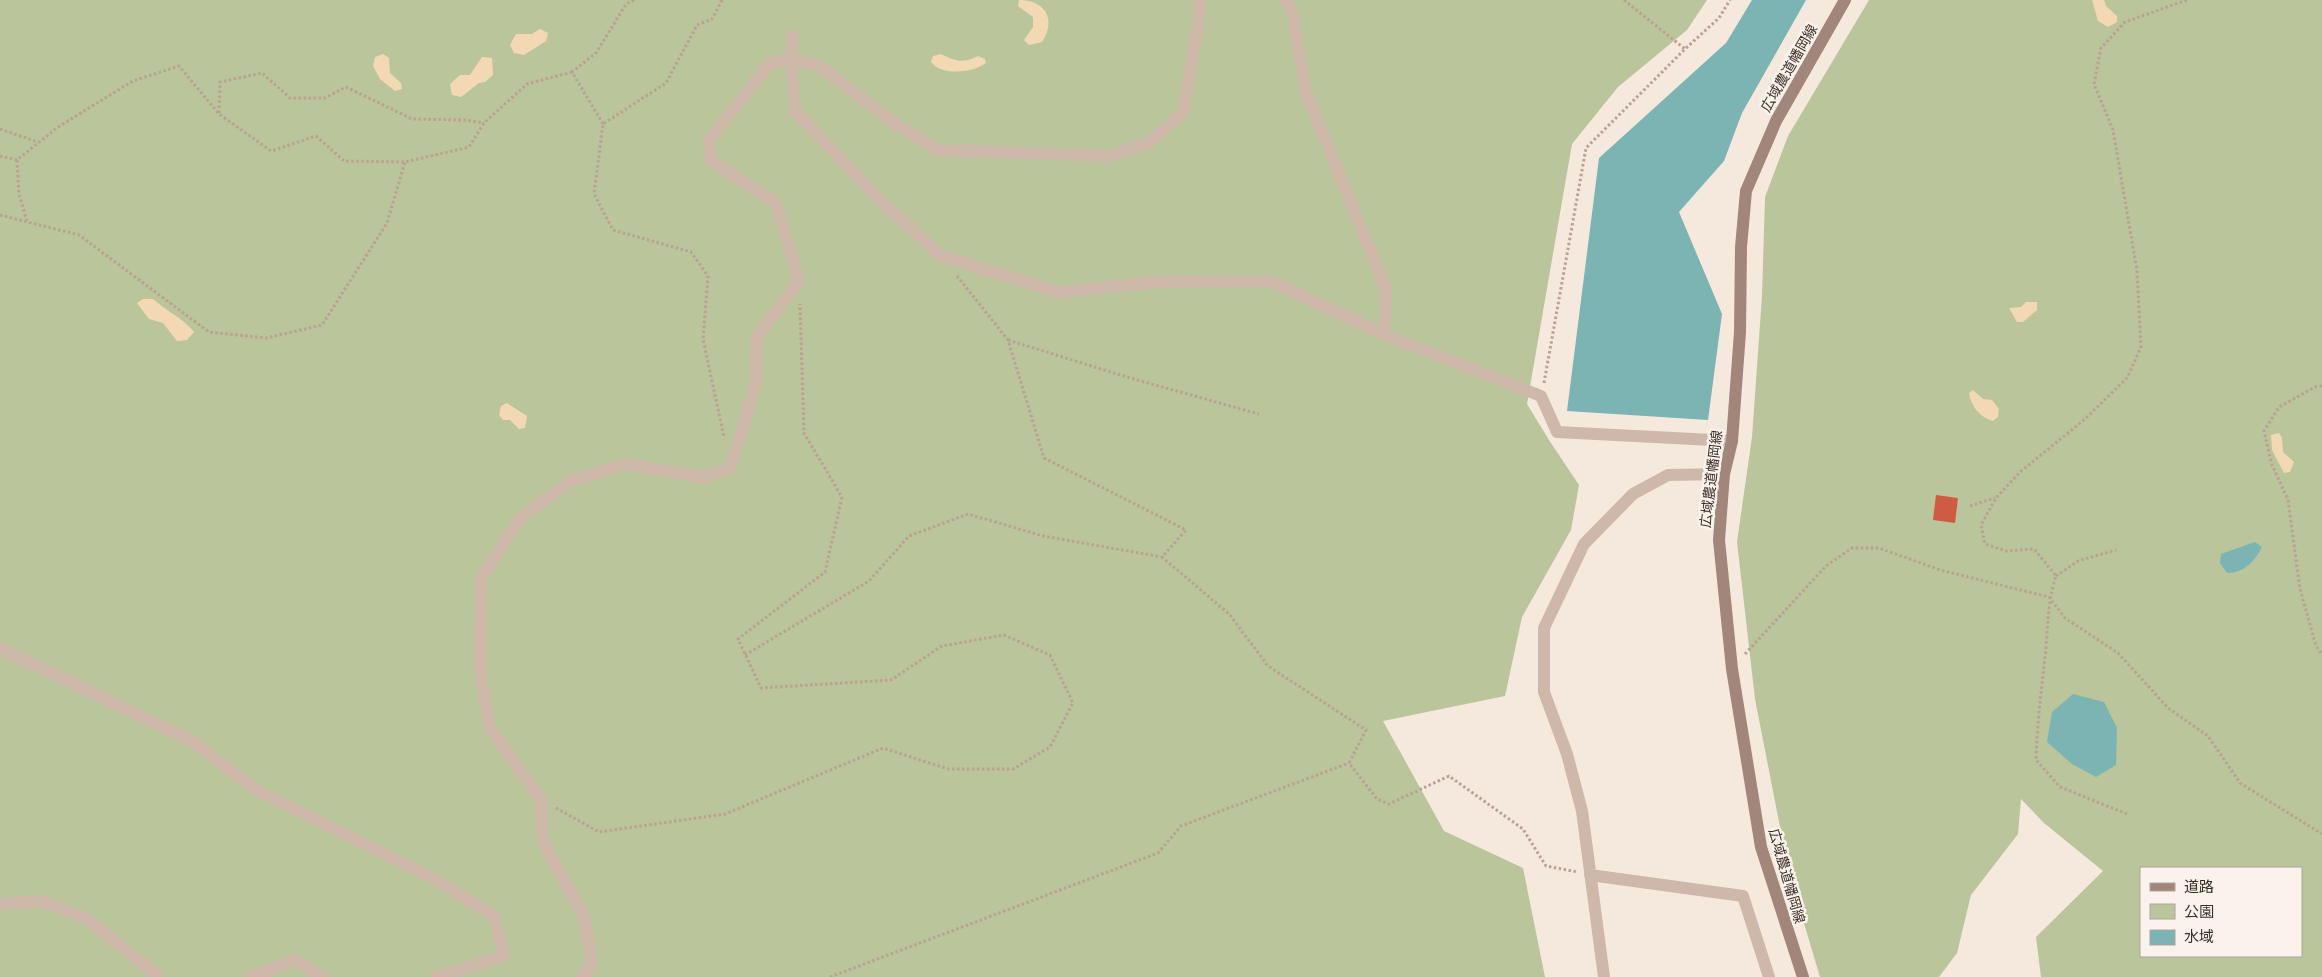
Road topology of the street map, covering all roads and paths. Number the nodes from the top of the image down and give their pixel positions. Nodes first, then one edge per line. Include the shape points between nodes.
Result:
1 (634, 0) edge
2 (722, 0) edge
3 (1198, 0) edge
4 (1286, 0) edge
5 (1624, 0) edge
6 (1730, 0) edge
7 (1845, 0) edge
8 (2187, 0) edge
9 (792, 35) dead end
10 (1685, 49) junction
11 (791, 59) junction
12 (572, 72) junction
13 (219, 114) junction
14 (484, 123) junction
15 (603, 124) junction
16 (0, 128) edge
17 (39, 142) junction
18 (0, 156) edge
19 (17, 160) junction
20 (405, 162) junction
21 (0, 215) edge
22 (27, 221) junction
23 (941, 256) junction
24 (799, 281) junction
25 (1384, 335) junction
26 (1008, 340) junction
27 (2322, 386) edge
28 (1542, 396) junction
29 (1259, 414) dead end
30 (1732, 441) junction
31 (725, 442) dead end
32 (1724, 474) junction
33 (1996, 498) junction
34 (1970, 506) dead end
35 (2116, 550) dead end
36 (1162, 557) junction
37 (2056, 576) junction
38 (2049, 597) junction
39 (0, 648) edge
40 (745, 654) junction
41 (2322, 654) edge
42 (1732, 669) junction
43 (1349, 763) junction
44 (541, 800) junction
45 (2127, 814) dead end
46 (2322, 834) edge
47 (1590, 875) junction
48 (0, 904) edge
49 (159, 977) edge
50 (251, 977) edge
51 (322, 977) edge
52 (436, 977) edge
53 (582, 977) edge
54 (830, 977) edge
55 (1604, 977) edge
56 (1769, 977) edge
57 (1803, 977) edge

1 - 12 path via 626,4 596,53
2 - 15 path via 712,19 697,25 666,83
3 - 11 street via 1200,10 1183,112 1148,144 1109,156 938,150 900,127 818,66
4 - 25 street via 1292,11 1306,92 1386,289
5 - 10 path
6 - 10 path via 1719,18
7 - 30 street, 広域農道幡岡線 via 1776,122 1746,191
8 - 33 path via 2125,22 2101,48 2094,84 2113,130 2137,271 2141,347 2127,378 2085,419 2020,472
9 - 11 street
10 - 28 path via 1586,148
11 - 23 street via 795,111 883,204
11 - 24 street via 770,63 709,140 710,160 776,203
12 - 14 path via 527,84
12 - 15 path
13 - 14 path via 220,82 262,73 290,98 324,98 346,87 412,120
13 - 17 path via 179,66 133,82
13 - 20 path via 271,151 316,136 344,161
14 - 20 path via 470,147
15 - 31 path via 594,194 613,230 691,252 708,276 703,339
16 - 17 path
17 - 19 path
18 - 19 path
19 - 22 path via 19,194
20 - 22 path via 387,223 322,325 266,338 209,332 78,234
21 - 22 path
23 - 25 street via 1059,292 1156,282 1270,281
23 - 26 path
24 - 40 path via 804,433 842,497 825,572 738,638
24 - 44 street via 756,338 756,383 730,469 701,476 624,464 571,481 520,518 481,578 480,670 490,728
25 - 28 street
26 - 29 path
26 - 36 path via 1044,458 1186,530
27 - 41 path via 2279,407 2264,431 2272,466 2288,500 2300,589 2316,646
28 - 30 street via 1557,432
30 - 32 street, 広域農道幡岡線
32 - 42 street, 広域農道幡岡線 via 1719,540
32 - 47 street via 1668,475 1634,494 1584,544 1544,628 1544,692 1567,754 1582,811
33 - 34 path
33 - 37 path via 1981,525 1985,544 2006,551 2034,549
35 - 37 path via 2078,561
36 - 40 path via 1043,536 968,514 909,536 870,582
36 - 43 path via 1229,614 1268,666 1366,730
37 - 38 path
38 - 42 path via 1940,570 1879,548 1852,548 1826,566
38 - 45 path via 2036,722 2036,760 2060,787
38 - 46 path via 2065,618 2118,653 2168,708 2208,736 2240,783
39 - 52 street via 193,742 258,791 438,881 495,917 504,956
40 - 44 path via 761,688 892,680 942,646 1004,635 1050,655 1073,703 1050,747 1014,768 948,769 882,748 725,814 599,832
42 - 57 street, 広域農道幡岡線 via 1761,847
43 - 47 path via 1377,800 1389,804 1449,776 1523,829 1546,866
43 - 54 path via 1181,826 1158,854
44 - 53 street via 543,842 584,916 592,964
47 - 55 street
47 - 56 street via 1743,896
48 - 49 street via 40,901 87,919
50 - 51 street via 294,960

